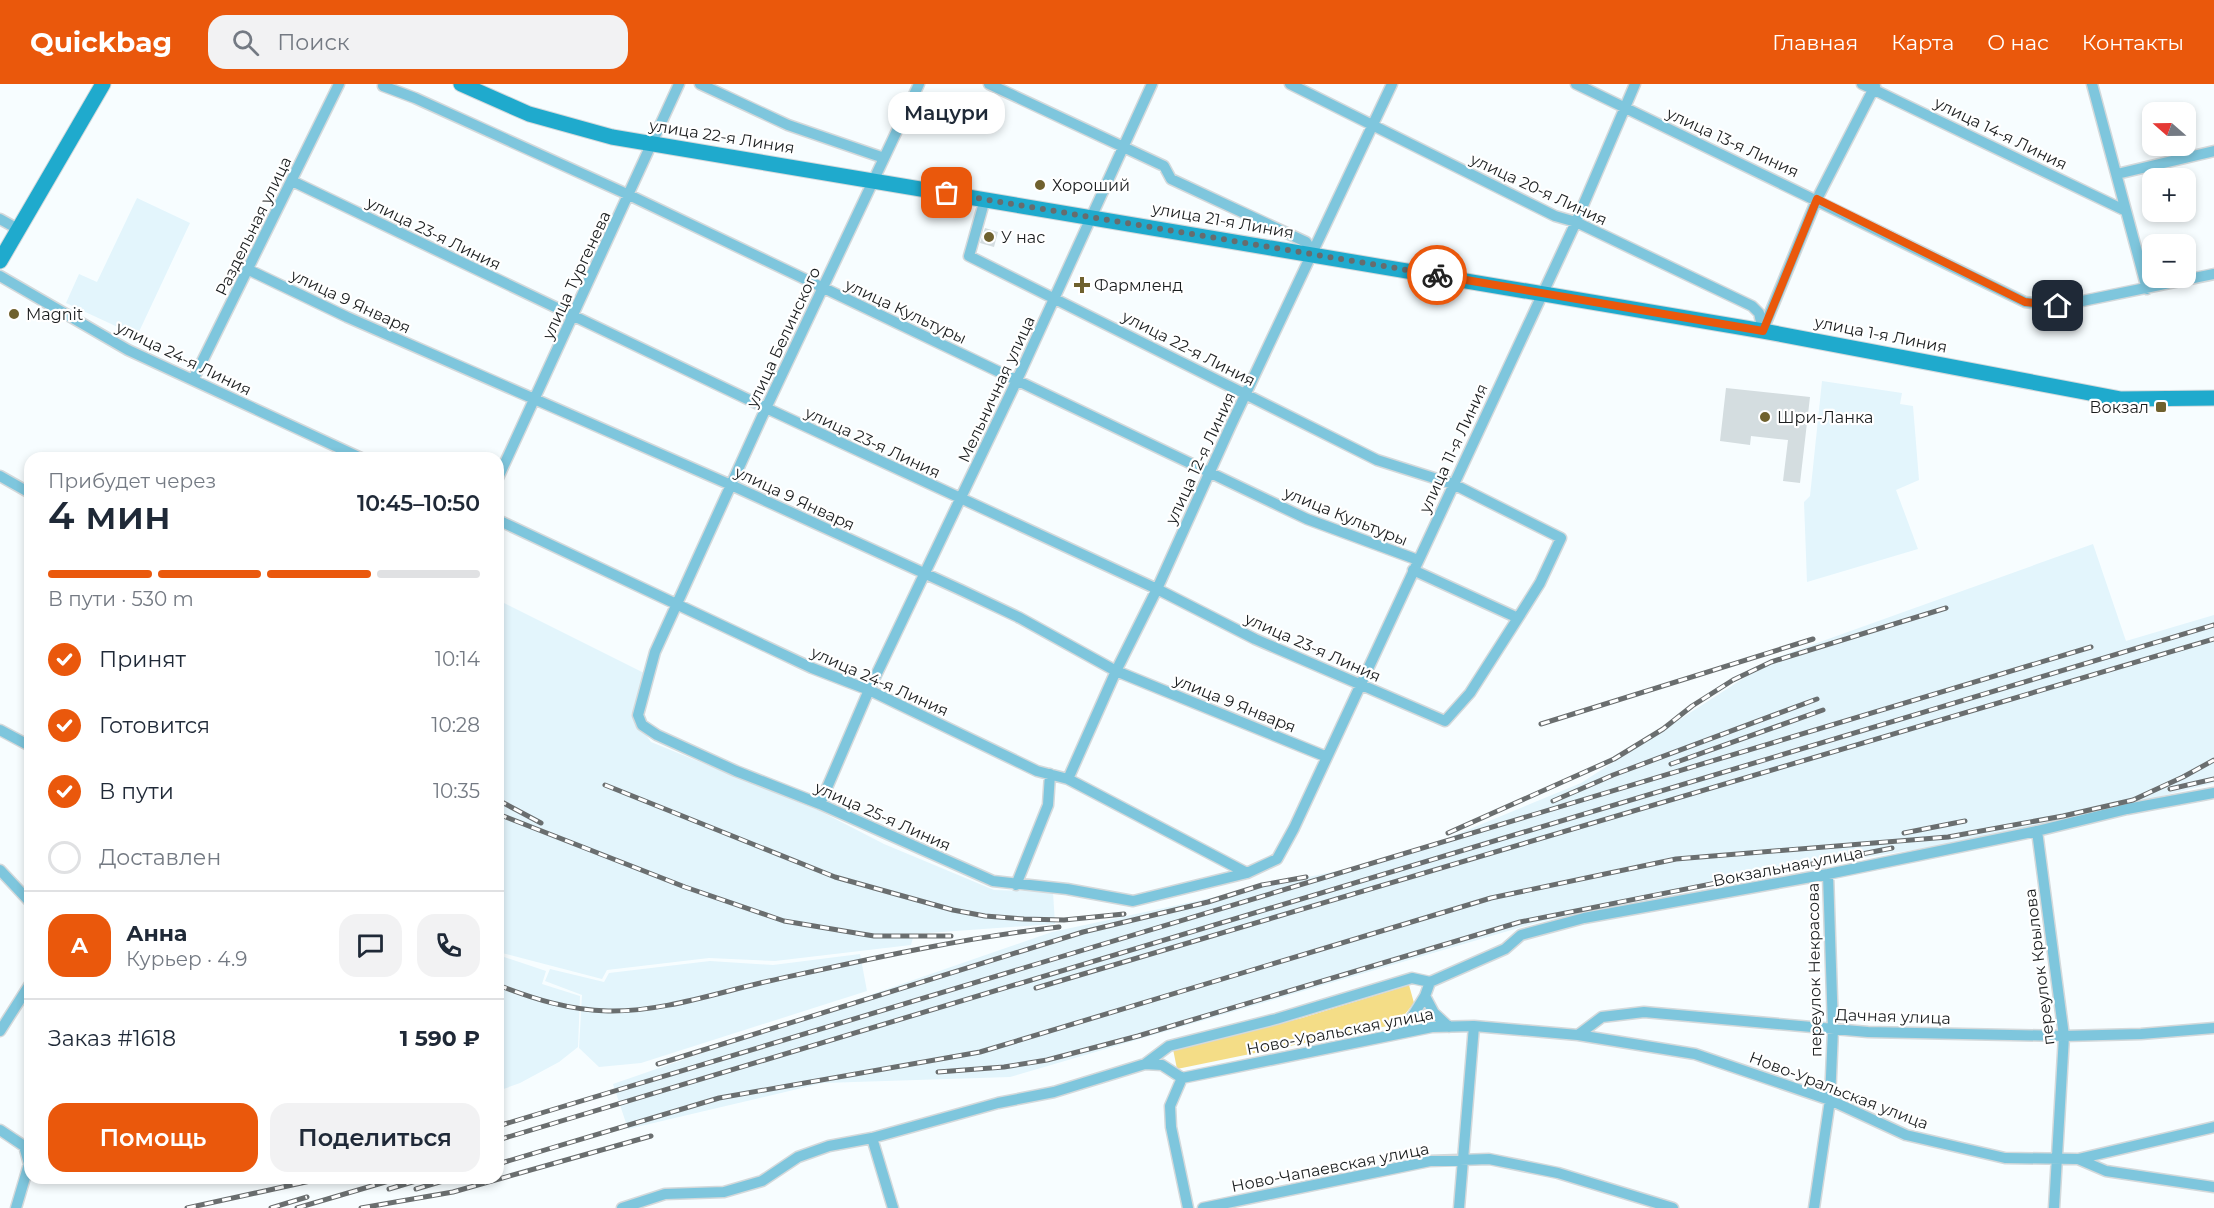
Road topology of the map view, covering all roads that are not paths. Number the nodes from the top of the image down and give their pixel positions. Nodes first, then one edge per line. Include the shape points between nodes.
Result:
1 (103, 84) edge
2 (339, 84) edge
3 (461, 84) edge
4 (679, 84) edge
5 (700, 84) edge
6 (919, 84) edge
7 (989, 84) edge
8 (1152, 84) edge
9 (1290, 84) edge
10 (1392, 84) edge
11 (1576, 84) edge
12 (1635, 84) edge
13 (1862, 84) edge
14 (2092, 84) edge
15 (383, 86) dead end
16 (1874, 87) edge
17 (1624, 107) junction
18 (1373, 124) junction
19 (652, 143) junction
20 (1124, 147) junction
21 (2214, 151) edge
22 (884, 158) junction
23 (2117, 174) junction
24 (874, 180) junction
25 (292, 181) junction
26 (629, 195) junction
27 (985, 199) junction
28 (1817, 199) junction
29 (2126, 210) junction
30 (1091, 216) junction
31 (0, 219) edge
32 (1576, 222) junction
33 (18, 229) junction
34 (1314, 254) junction
35 (0, 261) edge
36 (249, 270) junction
37 (2214, 274) edge
38 (0, 276) edge
39 (822, 289) junction
40 (2146, 289) junction
41 (1542, 293) junction
42 (1054, 300) junction
43 (574, 317) junction
44 (1763, 331) junction
45 (193, 380) junction
46 (1017, 380) junction
47 (1245, 396) junction
48 (2214, 398) edge
49 (534, 400) junction
50 (766, 408) junction
51 (348, 452) edge
52 (504, 465) edge
53 (1210, 472) junction
54 (0, 476) edge
55 (1453, 484) junction
56 (731, 485) junction
57 (24, 490) edge
58 (960, 499) junction
59 (504, 523) edge
60 (1416, 565) junction
61 (926, 574) junction
62 (1157, 589) junction
63 (676, 603) junction
64 (1518, 618) junction
65 (1116, 670) junction
66 (1361, 686) junction
67 (869, 690) junction
68 (0, 730) edge
69 (24, 743) edge
70 (1327, 757) junction
71 (1050, 774) junction
72 (1068, 779) junction
73 (2214, 793) edge
74 (820, 804) junction
75 (2037, 831) junction
76 (0, 870) edge
77 (1247, 873) junction
78 (1828, 874) junction
79 (1016, 885) junction
80 (24, 896) edge
81 (1430, 982) junction
82 (24, 993) edge
83 (1425, 996) junction
84 (1474, 1026) junction
85 (1449, 1027) junction
86 (2214, 1028) edge
87 (1833, 1029) junction
88 (0, 1031) edge
89 (1402, 1033) junction
90 (1578, 1035) junction
91 (2064, 1036) junction
92 (1145, 1064) junction
93 (1182, 1078) junction
94 (1830, 1100) junction
95 (2214, 1127) edge
96 (0, 1130) edge
97 (872, 1138) junction
98 (24, 1146) edge
99 (2059, 1157) junction
100 (2078, 1159) junction
101 (1464, 1160) junction
102 (24, 1182) edge
103 (2214, 1187) edge
104 (16, 1208) edge
105 (622, 1208) edge
106 (893, 1208) edge
107 (1188, 1208) edge
108 (1203, 1208) edge
109 (1459, 1208) edge
110 (1673, 1208) edge
111 (1814, 1208) edge
112 (2054, 1208) edge

1 - 33 main road
2 - 25 street, Раздельная улица
3 - 19 main road, улица 22-я Линия via 529,114 612,137
4 - 19 street, улица Тургенева
5 - 22 street, улица 22-я Линия via 788,125
6 - 22 street, улица Белинского
7 - 20 street, улица 21-я Линия
8 - 20 street, Мельничная улица
9 - 18 street, улица 20-я Линия
10 - 18 street, улица 12-я Линия
11 - 17 street, улица 13-я Линия
12 - 17 street, улица 11-я Линия
13 - 16 street, улица 14-я Линия
14 - 23 street
15 - 26 street, улица Культуры
16 - 28 street
16 - 29 street, улица 14-я Линия
17 - 28 street, улица 13-я Линия
17 - 32 street, улица 11-я Линия
18 - 32 street, улица 20-я Линия via 1556,216
18 - 34 street, улица 12-я Линия
19 - 24 main road, улица 22-я Линия
19 - 26 street, улица Тургенева
20 - 30 street, Мельничная улица
20 - 34 street, улица 21-я Линия via 1164,165 1171,179 1306,242
21 - 23 street
22 - 24 street, улица Белинского
23 - 29 street
24 - 27 main road, улица 22-я Линия
24 - 39 street, улица Белинского
25 - 36 street, Раздельная улица
25 - 43 street, улица 23-я Линия
26 - 39 street, улица Культуры
26 - 43 street, улица Тургенева
27 - 30 main road, улица 22-я Линия
27 - 42 street, улица 22-я Линия via 969,256
28 - 40 street, улица 13-я Линия via 2025,302 2058,306
28 - 44 street
29 - 40 street
30 - 34 main road, улица 21-я Линия
30 - 42 street, Мельничная улица
31 - 33 street
32 - 41 street, улица 11-я Линия
32 - 44 street, улица 20-я Линия via 1752,306 1759,313
33 - 35 main road
34 - 41 main road, улица 21-я Линия
34 - 47 street, улица 12-я Линия
36 - 45 street, Раздельная улица
36 - 49 street, улица 9 Января
37 - 40 street, улица 13-я Линия
38 - 45 street, улица 24-я Линия via 128,350
39 - 46 street, улица Культуры
39 - 50 street, улица Белинского
41 - 44 main road, улица 1-я Линия
41 - 55 street, улица 11-я Линия
42 - 46 street, Мельничная улица
42 - 47 street, улица 22-я Линия
43 - 49 street, улица Тургенева
43 - 50 street, улица 23-я Линия
44 - 48 main road, улица 1-я Линия via 2121,399
45 - 51 street, улица 24-я Линия
46 - 53 street, улица Культуры
46 - 58 street, Мельничная улица
47 - 53 street, улица 12-я Линия
47 - 55 street, улица 22-я Линия via 1377,460
49 - 52 street, улица Тургенева
49 - 56 street, улица 9 Января
50 - 56 street, улица Белинского
50 - 58 street, улица 23-я Линия
53 - 60 street, улица Культуры
53 - 62 street, улица 12-я Линия
54 - 57 street
55 - 60 street, улица 11-я Линия
55 - 64 street, улица 22-я Линия via 1561,538
56 - 61 street, улица 9 Января
56 - 63 street, улица Белинского
58 - 61 street, Мельничная улица
58 - 62 street, улица 23-я Линия
59 - 63 street, улица 24-я Линия
60 - 64 street, улица Культуры
60 - 66 street, улица 11-я Линия
61 - 65 street, улица 9 Января via 1018,617
61 - 67 street, Мельничная улица
62 - 65 street, улица 12-я Линия
62 - 66 street, улица 23-я Линия via 1254,639
63 - 67 street, улица 24-я Линия via 812,668
63 - 74 street, улица 25-я Линия via 655,652 639,708 642,725 736,771
64 - 66 street, улица 23-я Линия via 1470,693 1445,721
65 - 70 street, улица 9 Января
65 - 72 street, улица 12-я Линия
66 - 70 street, улица 11-я Линия
67 - 71 street, улица 24-я Линия
67 - 74 street, Мельничная улица
68 - 69 street
70 - 77 street, улица 11-я Линия via 1277,859
71 - 72 street, улица 24-я Линия
71 - 79 street via 1048,804
72 - 77 street, улица 24-я Линия
73 - 75 street, Вокзальная улица
74 - 79 street, улица 25-я Линия via 993,881
75 - 78 street, Вокзальная улица
75 - 91 street, переулок Крылова
76 - 80 street
77 - 79 street, улица 25-я Линия via 1133,901
78 - 81 street, Вокзальная улица via 1542,929 1521,935 1505,949
78 - 87 street, переулок Некрасова
81 - 83 street
81 - 92 street via 1412,978 1169,1046
82 - 88 street
83 - 85 street via 1434,1013
83 - 89 street
84 - 85 street, Ново-Уральская улица
84 - 90 street, Ново-Уральская улица
84 - 101 street
85 - 89 street, Ново-Уральская улица
86 - 91 street, Дачная улица
87 - 90 street, Дачная улица via 1644,1012 1602,1017
87 - 91 street, Дачная улица
87 - 94 street, переулок Некрасова
89 - 93 street, Ново-Уральская улица
90 - 94 street, Ново-Уральская улица via 1695,1054
91 - 99 street, переулок Крылова
92 - 93 street via 1162,1065
92 - 97 street via 1054,1092 998,1103
93 - 107 street via 1170,1106
94 - 99 street, Ново-Уральская улица via 1905,1135 2005,1158
94 - 111 street, переулок Некрасова
95 - 100 street
96 - 98 street
97 - 105 street via 798,1157 762,1181 724,1192 665,1194
97 - 106 street
99 - 100 street, Ново-Уральская улица
99 - 112 street, переулок Крылова
100 - 103 street, Ново-Уральская улица via 2106,1171
101 - 108 street, Ново-Чапаевская улица via 1430,1161
101 - 109 street
101 - 110 street, Ново-Чапаевская улица via 1489,1159 1558,1173
102 - 104 street

